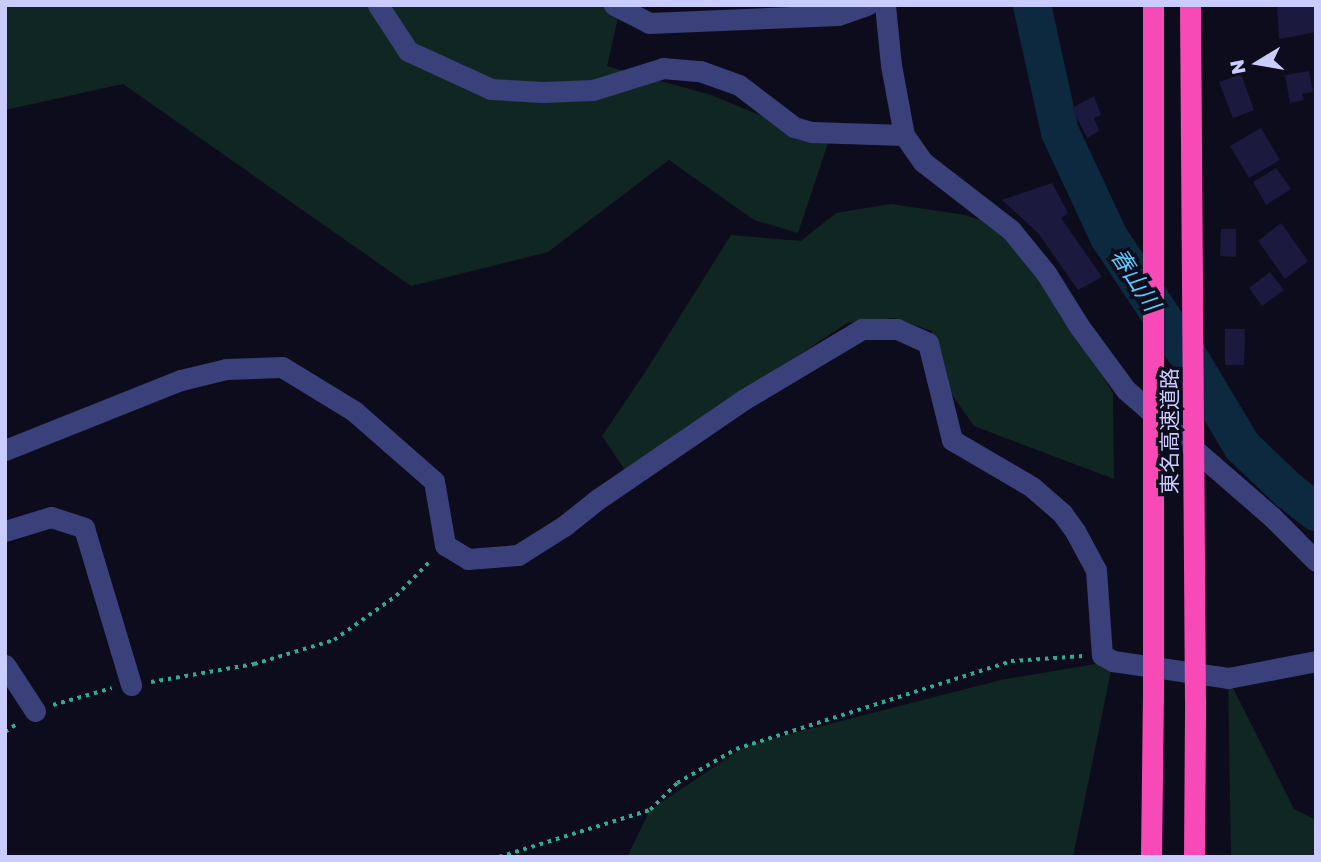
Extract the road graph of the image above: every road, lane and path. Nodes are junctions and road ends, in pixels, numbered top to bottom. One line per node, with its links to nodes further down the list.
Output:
1 (377, 5): 7 (street)
2 (614, 5): 3 (street)
3 (867, 5)
4 (885, 5): 7 (street)
5 (1153, 5): 19 (highway, 東名高速道路, bridge)
6 (1190, 5): 20 (highway, 東名高速道路, bridge)
7 (904, 135): 11 (street)
8 (5, 450): 10 (street)
9 (5, 531): 15 (street)
10 (445, 545): 12 (street); 15 (path)
11 (1316, 561)
12 (1102, 655): 13 (street); 18 (path)
13 (1316, 661)
14 (5, 665): 16 (street)
15 (131, 685): 16 (path)
16 (35, 711): 17 (path)
17 (5, 732)
18 (499, 857)
19 (1151, 857)
20 (1194, 857)

